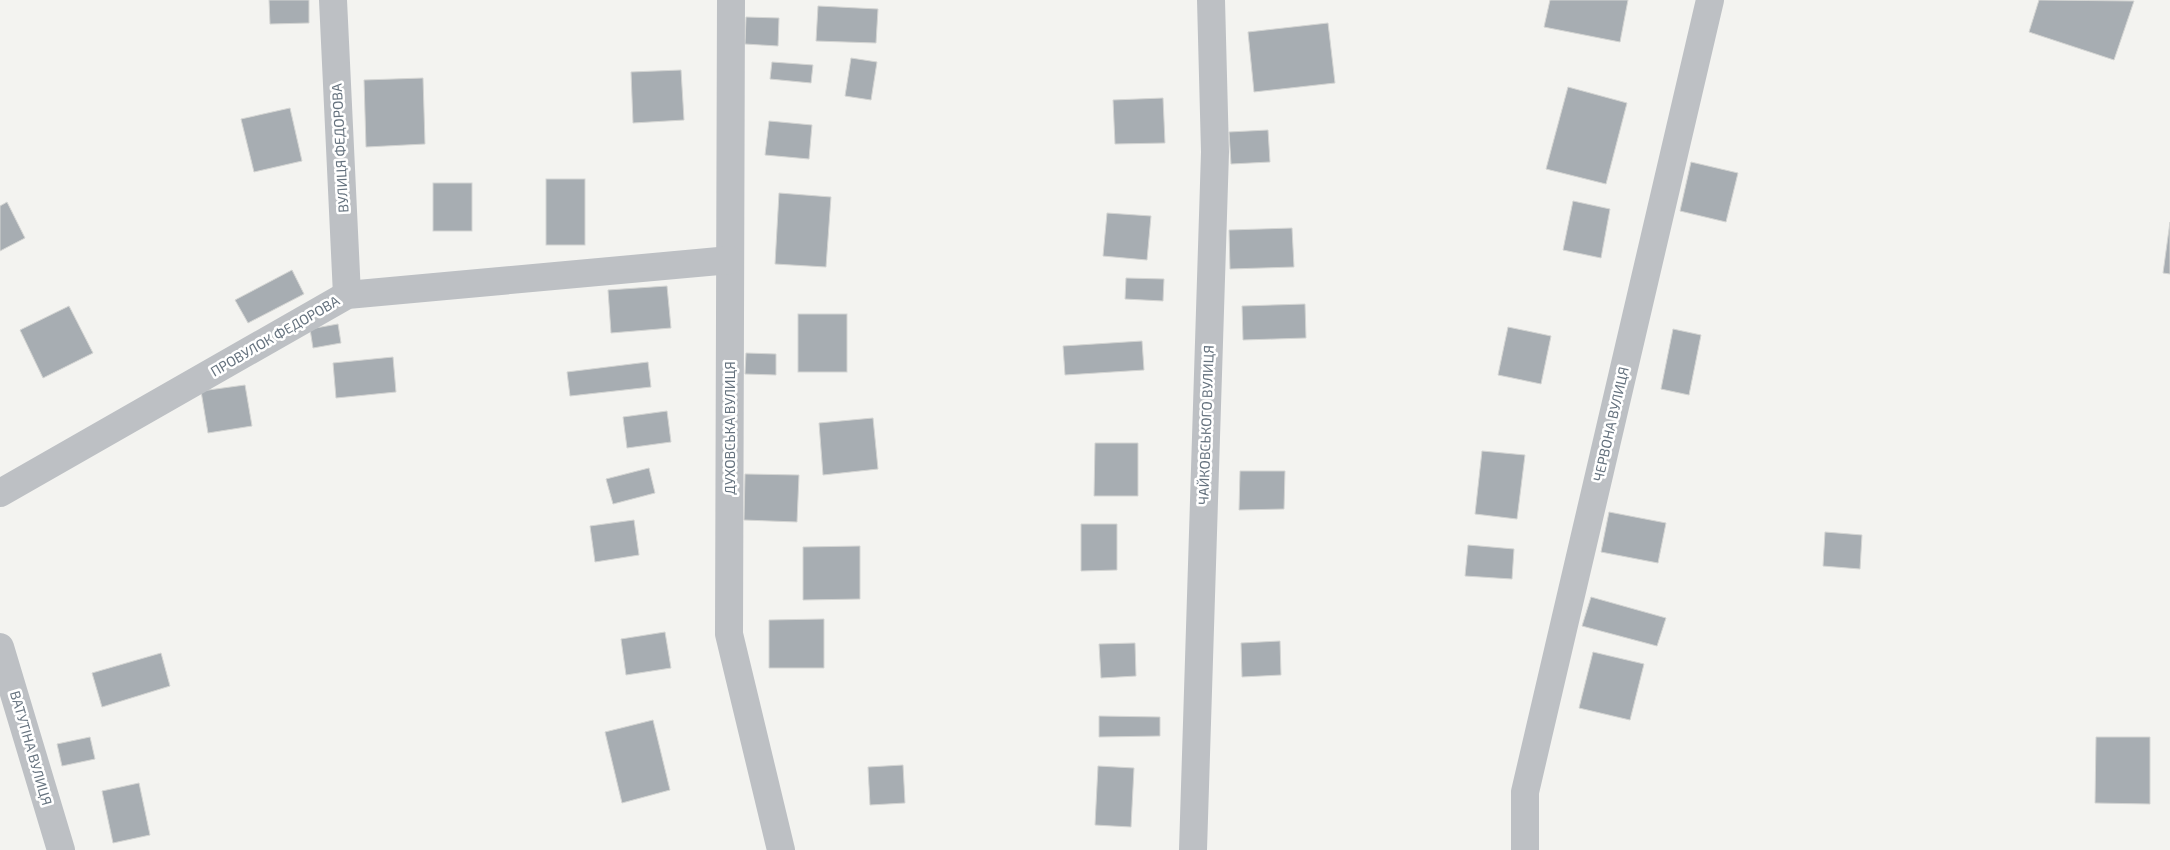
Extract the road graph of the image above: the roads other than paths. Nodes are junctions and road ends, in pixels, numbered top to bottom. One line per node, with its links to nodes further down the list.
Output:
1 (333, 0): 6 (street, ВУЛИЦЯ ФЕДОРОВА)
2 (731, 0): 5 (street, ДУХОВСЬКА ВУЛИЦЯ)
3 (1211, 0): 12 (street, ЧАЙКОВСЬКОГО ВУЛИЦЯ)
4 (1710, 0): 13 (street, ЧЕРВОНА ВУЛИЦЯ)
5 (730, 260): 6 (street, ПРОВУЛОК ФЕДОРОВА); 11 (street, ДУХОВСЬКА ВУЛИЦЯ)
6 (347, 295): 7 (street, ПРОВУЛОК ФЕДОРОВА)
7 (0, 493)
8 (0, 647): 9 (street, ВАТУТІНА ВУЛИЦЯ)
9 (10, 710): 10 (street, ВАТУТІНА ВУЛИЦЯ)
10 (61, 850)
11 (781, 850)
12 (1193, 850)
13 (1525, 850)

